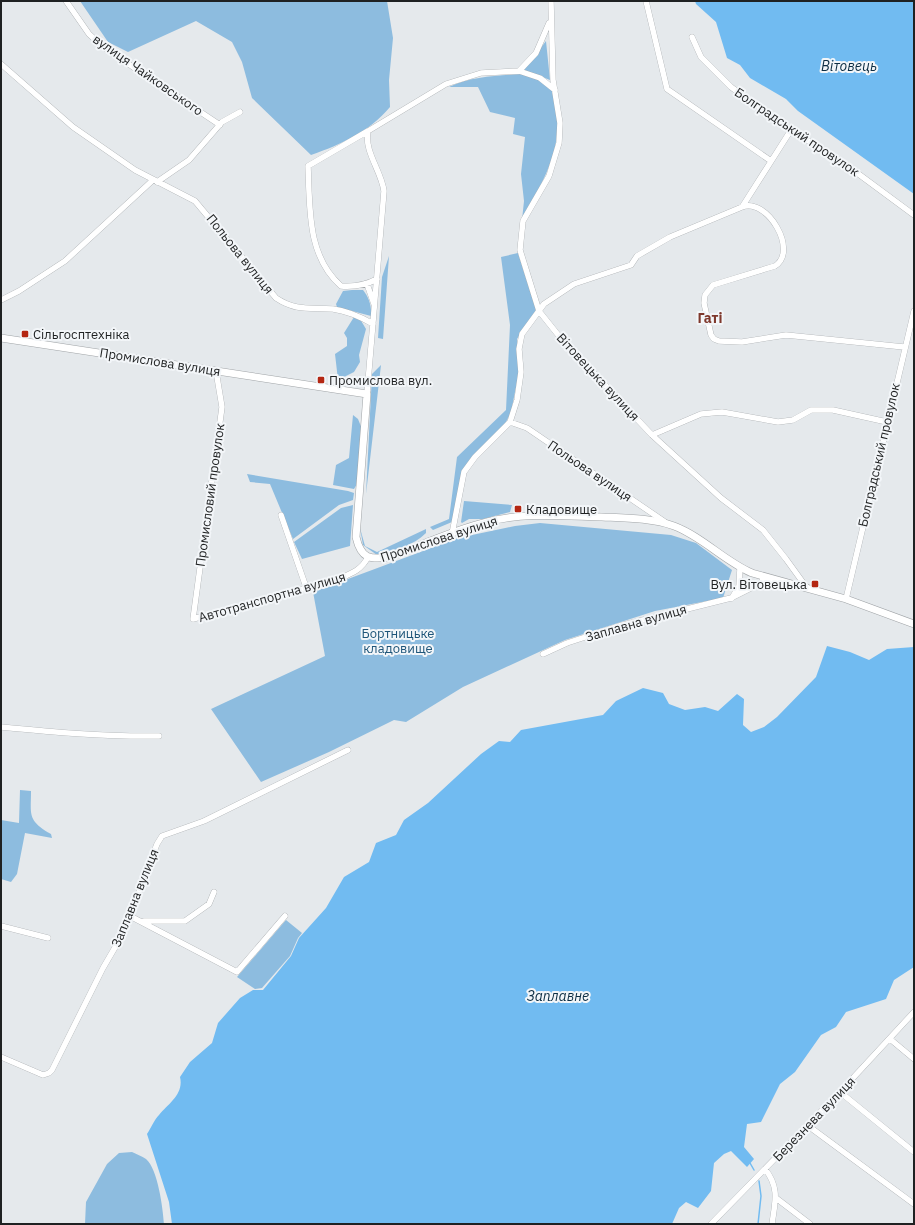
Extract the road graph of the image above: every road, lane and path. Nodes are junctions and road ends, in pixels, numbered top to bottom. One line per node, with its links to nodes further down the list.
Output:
1 (66, 1): 10 (street, вулиця Чайковського)
2 (550, 1): 4 (street, Вітовецька вулиця)
3 (646, 1): 13 (street)
4 (550, 21): 7 (street); 8 (street, Вітовецька вулиця)
5 (692, 37): 11 (street, Болградський провулок)
6 (1, 64): 14 (street, Польова вулиця)
7 (519, 71): 8 (street); 12 (street)
8 (555, 90): 21 (street, Вітовецька вулиця)
9 (240, 112): 10 (street)
10 (220, 124): 14 (street)
11 (792, 130): 13 (street); 16 (street, Болградський провулок)
12 (368, 131): 17 (street, Промислова вулиця); 18 (street)
13 (771, 161): 15 (street)
14 (155, 181): 19 (street); 23 (street, Польова вулиця)
15 (742, 207): 21 (street); 25 (street)
16 (914, 215)
17 (377, 279): 18 (street); 20 (street, Промислова вулиця)
18 (367, 284): 20 (street)
19 (1, 299)
20 (375, 305): 23 (street, Промислова вулиця)
21 (539, 311): 28 (street); 30 (street, Вітовецька вулиця)
22 (914, 311): 25 (street, Болградський провулок)
23 (374, 324): 27 (street, Промислова вулиця)
24 (1, 338): 26 (street, Промислова вулиця)
25 (904, 347): 29 (street, Болградський провулок)
26 (216, 371): 27 (street, Промислова вулиця); 41 (street, Промисловий провулок)
27 (367, 394): 34 (street, Промислова вулиця)
28 (510, 422): 32 (street, Польова вулиця); 33 (street)
29 (887, 422): 30 (street); 40 (street, Болградський провулок)
30 (652, 435): 38 (street, Вітовецька вулиця)
31 (281, 515): 37 (street)
32 (668, 525): 33 (street, Промислова вулиця); 35 (street, Промислова вулиця)
33 (452, 534): 34 (street, Промислова вулиця)
34 (368, 557): 37 (street, Автотранспортна вулиця)
35 (740, 568): 36 (street, Промислова вулиця); 39 (street)
36 (764, 576): 38 (street, Промислова вулиця); 39 (street, Заплавна вулиця)
37 (306, 587): 41 (street, Автотранспортна вулиця)
38 (807, 588): 40 (street)
39 (731, 598): 43 (street, Заплавна вулиця)
40 (846, 599): 42 (street)
41 (192, 619)
42 (914, 624)
43 (543, 654)
44 (1, 727): 45 (street)
45 (159, 736)
46 (348, 750): 48 (street, Заплавна вулиця)
47 (214, 892): 50 (street)
48 (130, 916): 50 (street); 55 (street, Заплавна вулиця)
49 (286, 916): 50 (street)
50 (141, 921)
51 (1, 926): 52 (street)
52 (48, 938)
53 (914, 1012): 54 (street, Березнева вулиця)
54 (890, 1040): 56 (street); 57 (street, Березнева вулиця)
55 (1, 1057)
56 (914, 1059)
57 (840, 1092): 58 (street, Березнева вулиця); 59 (street)
58 (807, 1125): 60 (street, Березнева вулиця); 62 (street)
59 (914, 1152)
60 (765, 1169): 61 (street); 63 (street, Березнева вулиця)
61 (776, 1198): 64 (street); 65 (street)
62 (914, 1204)
63 (711, 1224)
64 (772, 1224)
65 (810, 1224)

